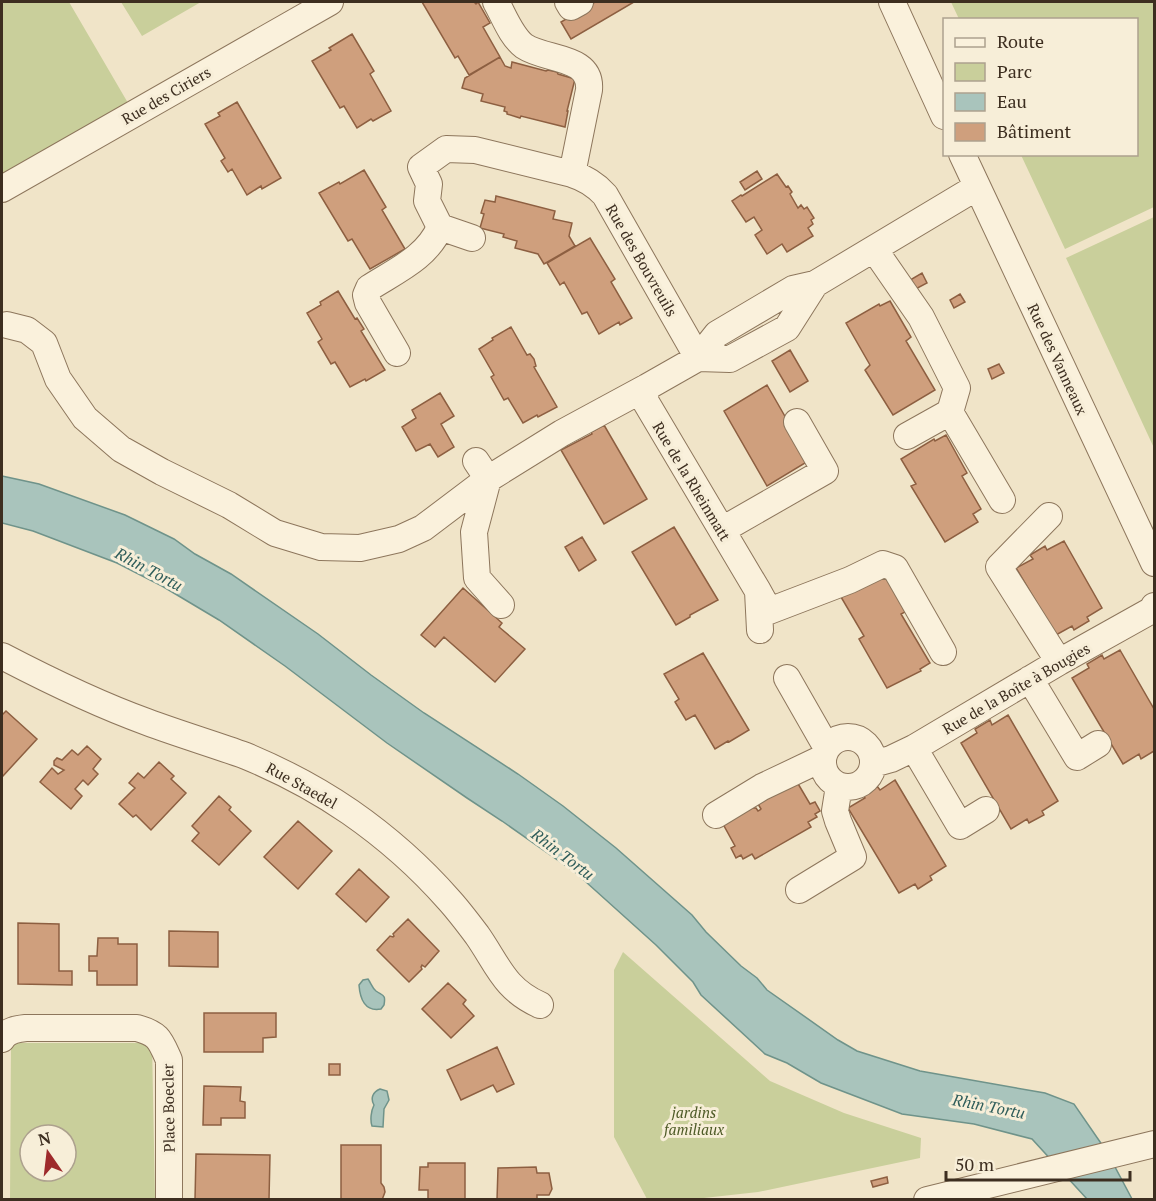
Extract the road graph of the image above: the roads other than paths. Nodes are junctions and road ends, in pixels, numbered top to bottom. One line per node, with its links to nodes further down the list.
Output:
1 (330, 2): 10 (street, Rue des Ciriers)
2 (496, 2): 8 (street)
3 (568, 2): 4 (street)
4 (580, 2)
5 (892, 2): 6 (street)
6 (943, 112)
7 (963, 156): 9 (street, Rue des Vanneaux)
8 (572, 174): 11 (street, Rue des Bouvreuils); 16 (street, Rue des Bouvreuils)
9 (977, 187): 13 (street); 25 (street, Rue des Vanneaux)
10 (2, 189)
11 (440, 227): 12 (street); 15 (street)
12 (472, 238)
13 (873, 249): 16 (street); 18 (street)
14 (7, 325): 21 (street)
15 (397, 353)
16 (698, 358): 17 (street)
17 (647, 387): 21 (street); 24 (street, Rue de la Rheinmatt)
18 (950, 412): 20 (street); 22 (street)
19 (796, 422): 24 (street)
20 (907, 436)
21 (482, 470): 27 (street)
22 (1002, 500)
23 (1049, 516): 32 (street)
24 (722, 530): 26 (street, Rue de la Rheinmatt)
25 (1155, 563)
26 (758, 591): 29 (street, Rue de la Rheinmatt); 30 (street)
27 (501, 605)
28 (1155, 606): 32 (street, Rue de la Boîte à Bougies)
29 (760, 630)
30 (944, 652)
31 (2, 656): 43 (street, Rue Staedel)
32 (1059, 662): 34 (street, Rue de la Boîte à Bougies)
33 (787, 678): 37 (street)
34 (1030, 679): 35 (street); 36 (street, Rue de la Boîte à Bougies)
35 (1098, 744)
36 (914, 748): 38 (street, Rue de la Boîte à Bougies); 40 (street)
37 (825, 753): 38 (street); 39 (street); 41 (street)
38 (873, 764): 39 (street, Rue de la Boîte à Bougies)
39 (839, 786): 42 (street)
40 (987, 810)
41 (716, 815)
42 (800, 890)
43 (540, 1005)
44 (2, 1039): 46 (street, Place Boecler)
45 (1155, 1144): 47 (street)
46 (169, 1200)
47 (927, 1200)

